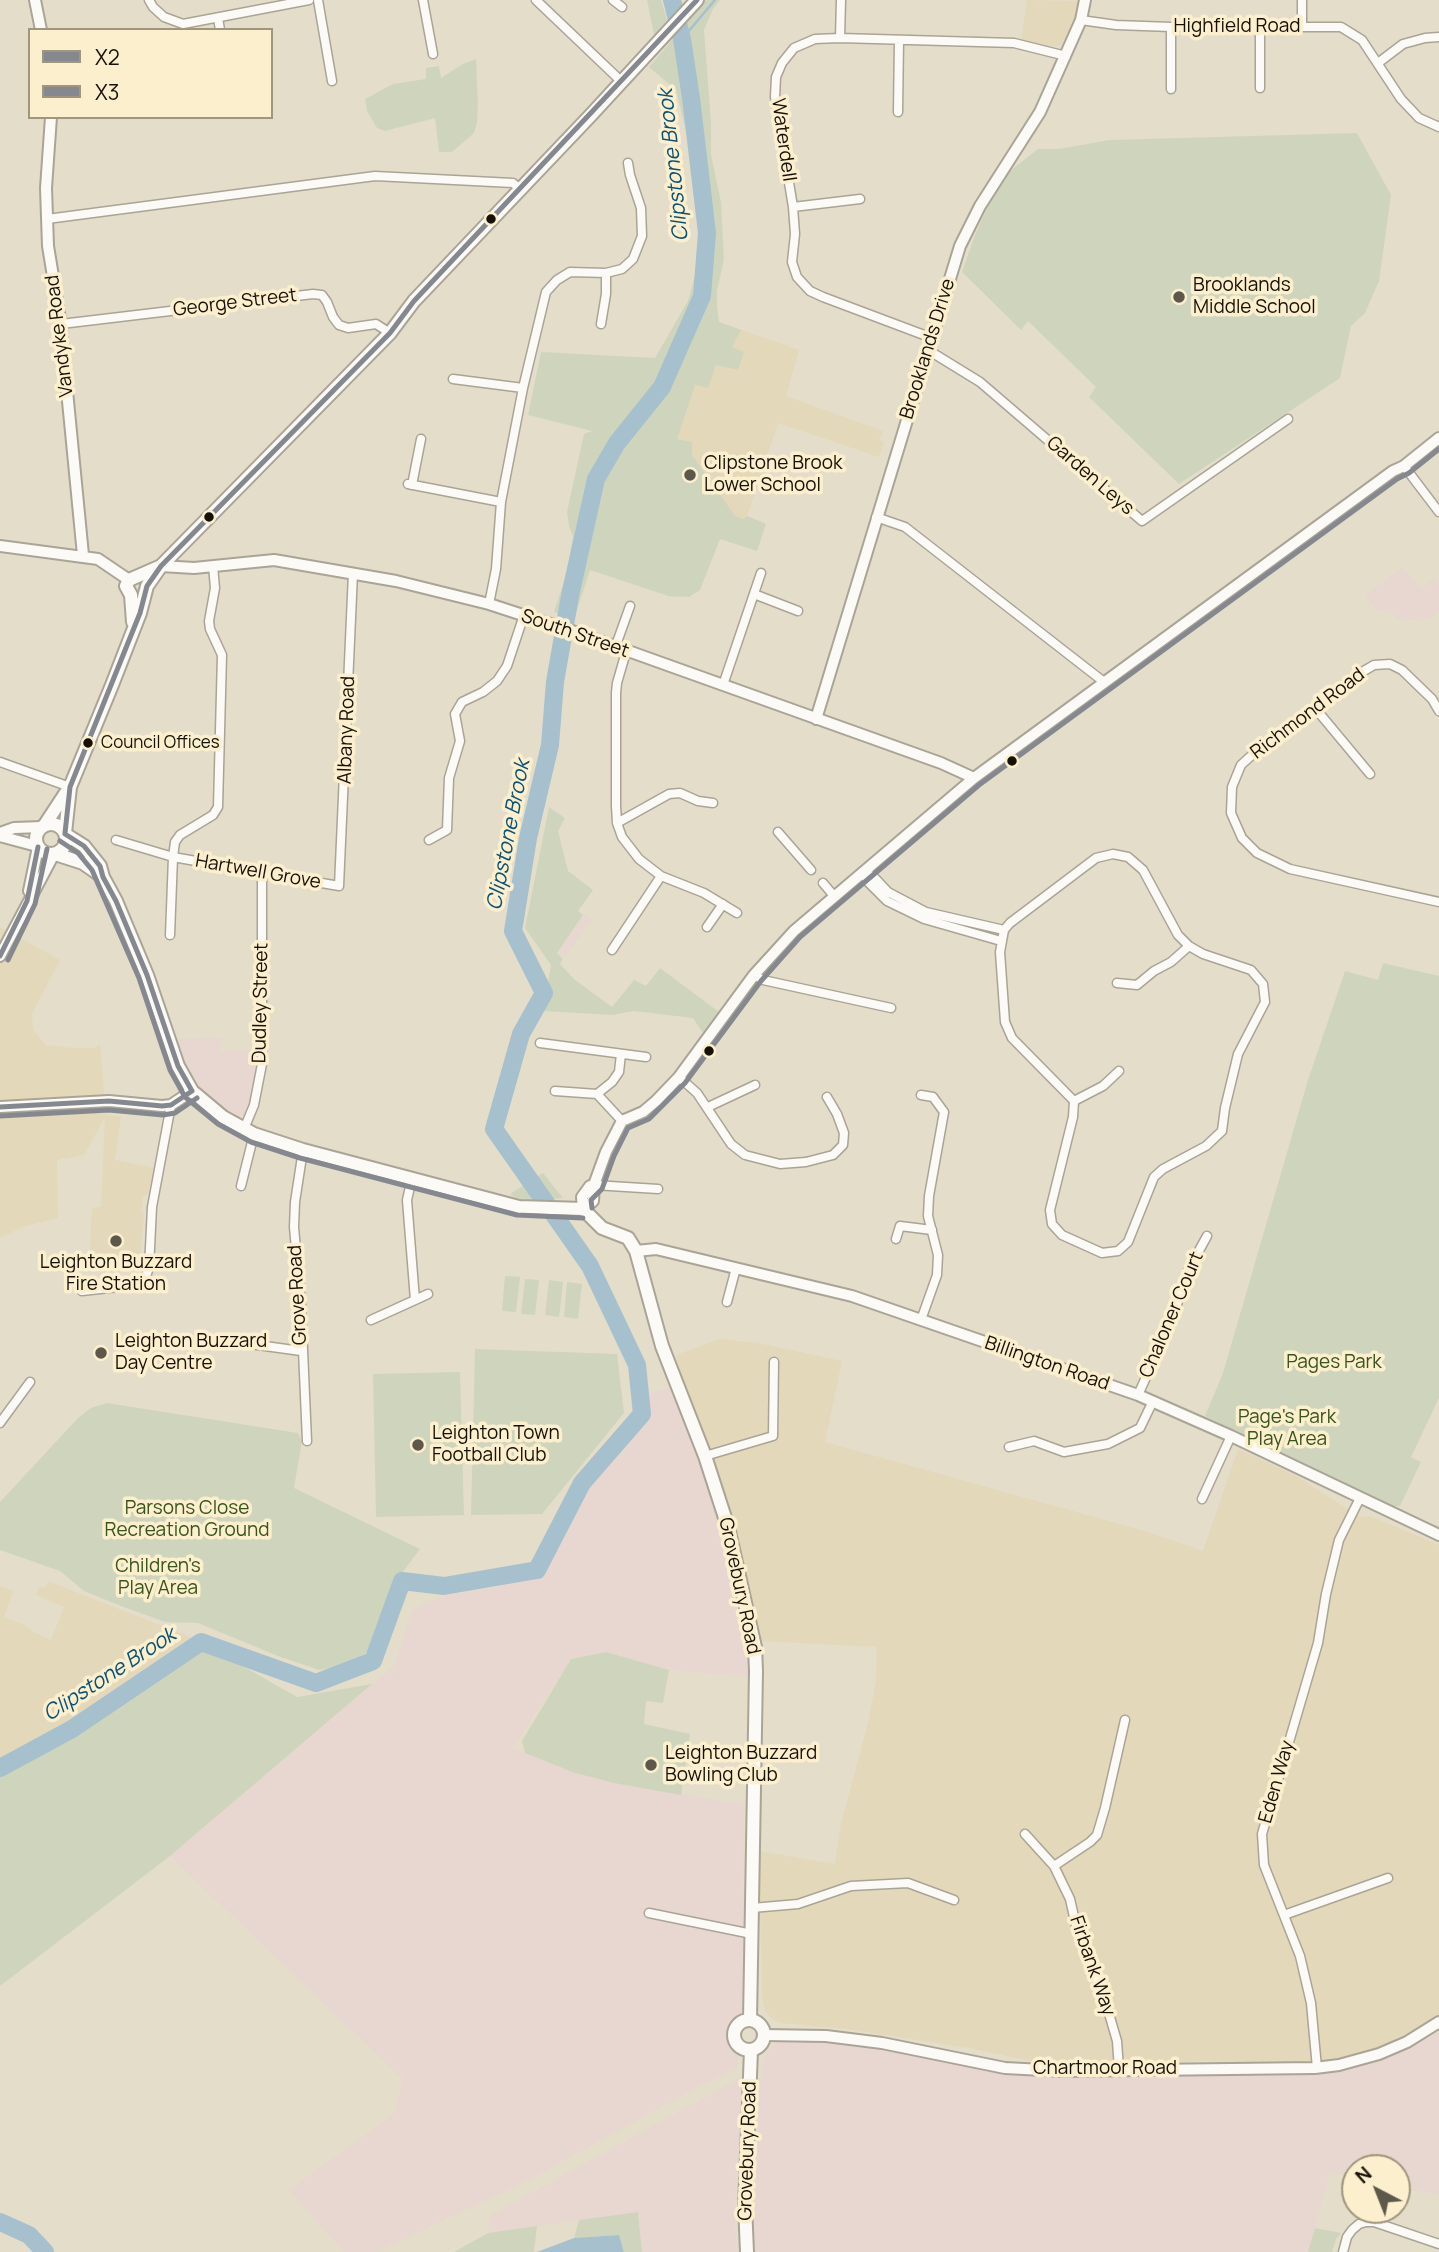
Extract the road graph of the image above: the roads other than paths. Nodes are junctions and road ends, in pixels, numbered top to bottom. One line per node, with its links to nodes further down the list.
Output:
1 (35, 0): 17 (street)
2 (149, 0): 13 (street)
3 (309, 0): 13 (street)
4 (318, 0): 26 (street)
5 (423, 0): 23 (street)
6 (536, 0): 27 (street)
7 (613, 0): 12 (street)
8 (697, 0): 27 (main road)
9 (841, 0): 21 (street)
10 (1085, 0): 14 (street, Brooklands Drive)
11 (1302, 0): 15 (street)
12 (622, 6)
13 (218, 19): 18 (street)
14 (1081, 20): 16 (street, Highfield Road); 24 (street, Brooklands Drive)
15 (1302, 26): 19 (street, Highfield Road); 25 (street, Highfield Road)
16 (1171, 27): 19 (street, Highfield Road); 29 (street)
17 (41, 28)
18 (220, 28)
19 (1260, 28): 28 (street)
20 (1439, 37): 25 (street)
21 (840, 38): 22 (street, Waterdell); 36 (street, Waterdell)
22 (899, 40): 24 (street, Waterdell); 30 (street)
23 (433, 54)
24 (1066, 56): 42 (street, Brooklands Drive)
25 (1378, 63): 32 (street, Highfield Road)
26 (332, 81)
27 (622, 82): 34 (main road)
28 (1260, 88)
29 (1171, 89)
30 (898, 112)
31 (51, 119): 37 (street, Vandyke Road)
32 (1439, 127)
33 (628, 163): 38 (street)
34 (521, 190): 37 (street); 41 (main road)
35 (860, 199): 36 (street)
36 (793, 207): 42 (street, Waterdell)
37 (47, 219): 39 (street, Vandyke Road)
38 (606, 274): 40 (street); 45 (street)
39 (61, 324): 41 (street, George Street); 54 (street, Vandyke Road)
40 (601, 324)
41 (390, 333): 55 (main road)
42 (932, 338): 43 (street, Brooklands Drive)
43 (928, 350): 46 (street, Garden Leys); 52 (street, Brooklands Drive)
44 (453, 379): 45 (street)
45 (523, 388): 50 (street)
46 (1288, 419)
47 (1439, 438): 49 (street)
48 (421, 439): 50 (street)
49 (1404, 466): 51 (street); 69 (street)
50 (501, 502): 63 (street)
51 (1439, 512)
52 (876, 517): 69 (street); 73 (street, Brooklands Drive)
53 (0, 547): 54 (street)
54 (83, 555): 59 (street)
55 (162, 566): 56 (street, South Street); 59 (main road); 60 (main road)
56 (213, 566): 57 (street, South Street); 88 (street)
57 (353, 573): 63 (street, South Street); 95 (street, Albany Road)
58 (761, 573): 61 (street)
59 (133, 578): 60 (main road); 62 (main road)
60 (146, 589): 62 (main road); 67 (main road)
61 (754, 594): 65 (street); 70 (street)
62 (131, 595): 67 (main road)
63 (489, 604): 66 (street, South Street)
64 (630, 606): 68 (street)
65 (798, 611)
66 (524, 615): 68 (street, South Street); 85 (street)
67 (133, 626): 77 (main road)
68 (621, 650): 70 (street, South Street); 79 (street)
69 (1104, 682): 76 (street)
70 (723, 685): 73 (street, South Street)
71 (1315, 708): 72 (street, Richmond Road); 75 (street); 98 (street, Richmond Road)
72 (1438, 708)
73 (816, 719): 76 (street, South Street)
74 (0, 762): 77 (street)
75 (1370, 774)
76 (974, 778): 90 (street)
77 (70, 787): 80 (main road); 82 (main road)
78 (713, 803): 79 (street)
79 (617, 823): 92 (street)
80 (43, 826): 82 (main road); 83 (street); 86 (main road)
81 (778, 832): 89 (street)
82 (65, 833): 87 (main road); 93 (main road)
83 (0, 835): 86 (street)
84 (116, 840): 88 (street)
85 (429, 840)
86 (38, 847): 87 (main road); 97 (street)
87 (54, 854): 93 (main road); 97 (street)
88 (173, 857): 91 (street, Hartwell Grove); 103 (street, Hartwell Grove)
89 (811, 870)
90 (864, 873): 96 (street); 102 (street); 104 (street)
91 (262, 874): 95 (street, Hartwell Grove); 127 (street, Dudley Street)
92 (661, 876): 99 (street); 106 (street)
93 (103, 877): 117 (main road)
94 (823, 883): 96 (street)
95 (339, 886)
96 (834, 896): 108 (street)
97 (27, 901): 107 (street)
98 (1439, 902)
99 (723, 904): 100 (street); 101 (street)
100 (737, 913)
101 (707, 928)
102 (1004, 930): 104 (street); 105 (street)
103 (170, 935)
104 (1001, 941): 122 (street)
105 (1189, 946): 109 (street); 122 (street)
106 (612, 950)
107 (0, 956)
108 (754, 975): 110 (street); 115 (street)
109 (1117, 983)
110 (891, 1008)
111 (540, 1043): 112 (street)
112 (621, 1054): 113 (street); 119 (street)
113 (646, 1057)
114 (1119, 1071): 122 (street)
115 (679, 1077): 124 (street); 126 (street)
116 (755, 1085): 124 (street)
117 (192, 1091): 123 (street); 127 (main road)
118 (555, 1091): 119 (street)
119 (597, 1094): 126 (street)
120 (921, 1095): 134 (street)
121 (827, 1097): 124 (street)
122 (1074, 1101)
123 (171, 1105): 125 (street); 139 (street)
124 (708, 1107)
125 (0, 1108)
126 (622, 1121): 130 (street)
127 (249, 1132): 128 (main road); 131 (street, Dudley Street)
128 (303, 1150): 129 (main road); 146 (street, Grove Road)
129 (412, 1178): 133 (main road); 141 (street)
130 (594, 1185): 132 (street); 133 (street)
131 (241, 1186)
132 (658, 1189)
133 (576, 1209): 137 (main road)
134 (932, 1230): 136 (street); 144 (street)
135 (1207, 1236): 149 (street, Chaloner Court)
136 (896, 1239)
137 (636, 1251): 138 (street, Billington Road); 155 (main road, Grovebury Road)
138 (736, 1268): 142 (street); 144 (street, Billington Road)
139 (82, 1291)
140 (428, 1294): 141 (street)
141 (415, 1300): 143 (street)
142 (727, 1302)
143 (371, 1320)
144 (921, 1320): 149 (street, Billington Road)
145 (214, 1339): 146 (street)
146 (301, 1351): 153 (street, Grove Road)
147 (774, 1362): 155 (street)
148 (30, 1382): 151 (street)
149 (1138, 1395): 150 (street, Billington Road)
150 (1153, 1401): 152 (street, Billington Road); 154 (street)
151 (0, 1423)
152 (1231, 1436): 156 (street, Billington Road); 157 (street)
153 (307, 1441)
154 (1009, 1447)
155 (705, 1456): 164 (main road, Grovebury Road)
156 (1360, 1498): 158 (street, Billington Road); 166 (street, Eden Way)
157 (1202, 1499)
158 (1439, 1535)
159 (1125, 1720): 161 (street)
160 (1025, 1834): 161 (street, Firbank Way)
161 (1054, 1866): 173 (street, Firbank Way)
162 (1388, 1878): 166 (street)
163 (954, 1900): 164 (street)
164 (752, 1908): 167 (main road, Grovebury Road)
165 (649, 1913): 167 (street)
166 (1284, 1915): 172 (street, Eden Way)
167 (752, 1934): 168 (main road, Grovebury Road)
168 (750, 2020): 170 (main road); 171 (main road, Grovebury Road)
169 (1439, 2022): 172 (street, Chartmoor Road)
170 (764, 2035): 171 (main road); 173 (street, Chartmoor Road)
171 (751, 2050): 175 (main road, Grovebury Road)
172 (1317, 2068): 173 (street, Chartmoor Road)
173 (1119, 2069)
174 (1439, 2244): 176 (street)
175 (747, 2252)
176 (1343, 2252)

